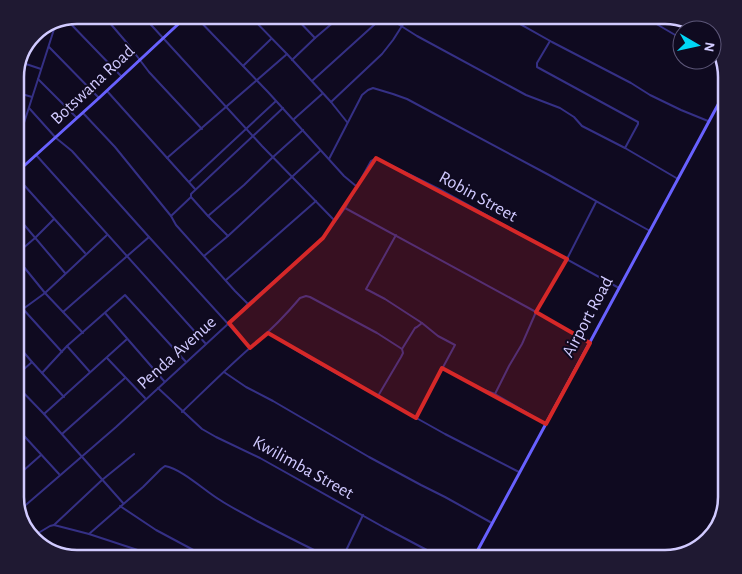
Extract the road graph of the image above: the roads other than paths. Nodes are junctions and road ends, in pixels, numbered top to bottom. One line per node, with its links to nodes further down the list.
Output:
1 (71, 24): 27 (street)
2 (111, 24): 23 (street)
3 (151, 24): 16 (street)
4 (177, 24): 16 (street, Botswana Road)
5 (203, 24): 25 (street)
6 (257, 24): 18 (street)
7 (302, 24): 17 (street)
8 (332, 24): 17 (street)
9 (375, 24): 30 (street)
10 (399, 24): 13 (street)
11 (520, 24): 19 (street)
12 (656, 24): 15 (street)
13 (402, 26): 37 (street); 53 (street)
14 (54, 29): 20 (street)
15 (672, 33)
16 (164, 38): 23 (street, Botswana Road); 39 (street)
17 (315, 38): 22 (street)
18 (271, 39): 21 (street); 25 (street)
19 (550, 41): 46 (street); 53 (street)
20 (49, 47): 26 (street); 35 (street)
21 (287, 54): 22 (street); 29 (street)
22 (292, 60): 30 (street)
23 (140, 61): 27 (street, Botswana Road); 48 (street)
24 (26, 64): 26 (street)
25 (243, 66): 29 (street)
26 (41, 69): 28 (street)
27 (122, 77): 31 (street, Botswana Road)
28 (38, 79): 34 (street); 43 (street)
29 (256, 80): 36 (street); 39 (street)
30 (312, 81): 32 (street)
31 (107, 91): 35 (street, Botswana Road); 57 (street)
32 (322, 94): 37 (street); 44 (street)
33 (24, 95): 34 (street)
34 (32, 97): 40 (street)
35 (99, 98): 42 (street, Botswana Road)
36 (276, 101): 41 (street); 49 (street)
37 (331, 102): 45 (street)
38 (718, 105): 46 (street, Airport Road)
39 (226, 106): 48 (street); 49 (street)
40 (29, 108): 47 (street); 52 (street)
41 (283, 108): 44 (street); 51 (street)
42 (83, 113): 43 (street, Botswana Road); 70 (street)
43 (77, 118): 52 (street, Botswana Road)
44 (293, 120): 50 (street)
45 (348, 122): 58 (street); 68 (street)
46 (709, 122): 61 (street, Airport Road)
47 (24, 124)
48 (202, 128): 57 (street)
49 (247, 129): 51 (street); 62 (street)
50 (303, 130): 54 (street); 56 (street)
51 (253, 135): 56 (street); 65 (street)
52 (56, 138): 55 (street, Botswana Road); 80 (street)
53 (625, 148): 61 (street)
54 (320, 151): 58 (street); 60 (street)
55 (36, 155): 59 (street, Botswana Road); 76 (street)
56 (273, 157): 60 (street); 71 (street)
57 (167, 158): 62 (street)
58 (329, 158): 64 (street)
59 (24, 166)
60 (292, 177): 67 (street); 77 (street)
61 (678, 179): 75 (street, Airport Road)
62 (189, 182): 65 (street)
63 (24, 185): 72 (street)
64 (356, 186): 69 (street, Robin Street); 85 (street, Robin Street)
65 (195, 189): 66 (street)
66 (191, 196): 70 (street); 71 (street)
67 (316, 201): 73 (street); 88 (street)
68 (596, 202): 75 (street); 85 (street)
69 (345, 208): 73 (street, Penda Avenue); 78 (street)
70 (171, 216): 83 (street)
71 (208, 216): 77 (street)
72 (55, 218): 79 (street); 82 (street)
73 (336, 222): 91 (street, Penda Avenue)
74 (24, 225): 79 (street)
75 (650, 231): 89 (street, Airport Road)
76 (107, 235): 82 (street); 84 (street)
77 (228, 236): 83 (street)
78 (396, 236): 95 (street); 98 (street)
79 (35, 238): 81 (street); 87 (street)
80 (149, 238): 84 (street); 97 (street)
81 (24, 247)
82 (86, 254): 87 (street)
83 (204, 256): 88 (street)
84 (128, 257): 94 (street); 103 (street)
85 (568, 259): 89 (street, Robin Street); 95 (street)
86 (24, 266): 90 (street)
87 (65, 274): 90 (street)
88 (226, 280): 91 (street)
89 (620, 288): 102 (street, Airport Road)
90 (45, 293): 92 (street); 94 (street)
91 (248, 304): 97 (street, Penda Avenue)
92 (24, 308)
93 (24, 310): 107 (street)
94 (63, 312): 99 (street)
95 (536, 312): 102 (street); 121 (street)
96 (105, 313): 99 (street); 101 (street); 111 (street)
97 (229, 323): 103 (street, Penda Avenue); 105 (street)
98 (422, 323): 106 (street); 112 (street)
99 (83, 333): 104 (street)
100 (268, 333): 105 (street); 106 (street); 122 (street)
101 (127, 339): 109 (street); 118 (street)
102 (590, 343): 128 (street, Airport Road)
103 (206, 344): 111 (street, Penda Avenue)
104 (67, 346): 107 (street); 114 (street)
105 (250, 348): 115 (street)
106 (402, 349): 122 (street)
107 (62, 352): 116 (street)
108 (24, 353): 110 (street)
109 (107, 358): 114 (street); 117 (street)
110 (32, 362): 113 (street); 116 (street)
111 (186, 362): 118 (street, Penda Avenue)
112 (442, 368): 121 (street); 127 (street)
113 (24, 369)
114 (90, 372): 123 (street)
115 (224, 372): 125 (street); 142 (street)
116 (42, 373): 123 (street)
117 (125, 378): 124 (street); 129 (street)
118 (165, 382): 119 (street, Penda Avenue)
119 (158, 388): 124 (street, Penda Avenue); 125 (street, Kwilimba Street)
120 (24, 393): 126 (street)
121 (495, 394): 128 (street)
122 (378, 396): 127 (street)
123 (64, 397): 126 (street)
124 (146, 398): 133 (street, Penda Avenue)
125 (182, 412): 141 (street, Kwilimba Street)
126 (44, 414): 129 (street)
127 (416, 418): 135 (street)
128 (546, 424): 135 (street, Airport Road)
129 (62, 434): 133 (street)
130 (24, 436): 132 (street)
131 (134, 454): 137 (street)
132 (41, 455): 134 (street); 136 (street)
133 (81, 457): 136 (street, Penda Avenue); 137 (street)
134 (24, 470)
135 (520, 473): 142 (street, Airport Road)
136 (59, 474): 139 (street, Penda Avenue)
137 (102, 480): 138 (street); 143 (street)
138 (123, 504): 140 (street); 148 (street)
139 (25, 505)
140 (120, 506): 145 (street); 147 (street)
141 (364, 516): 149 (street); 150 (street, Kwilimba Street)
142 (492, 524): 151 (street, Airport Road)
143 (54, 525): 144 (street); 145 (street)
144 (38, 533)
145 (89, 534): 146 (street)
146 (138, 550)
147 (193, 550)
148 (313, 550)
149 (347, 550)
150 (427, 550)
151 (478, 550)

